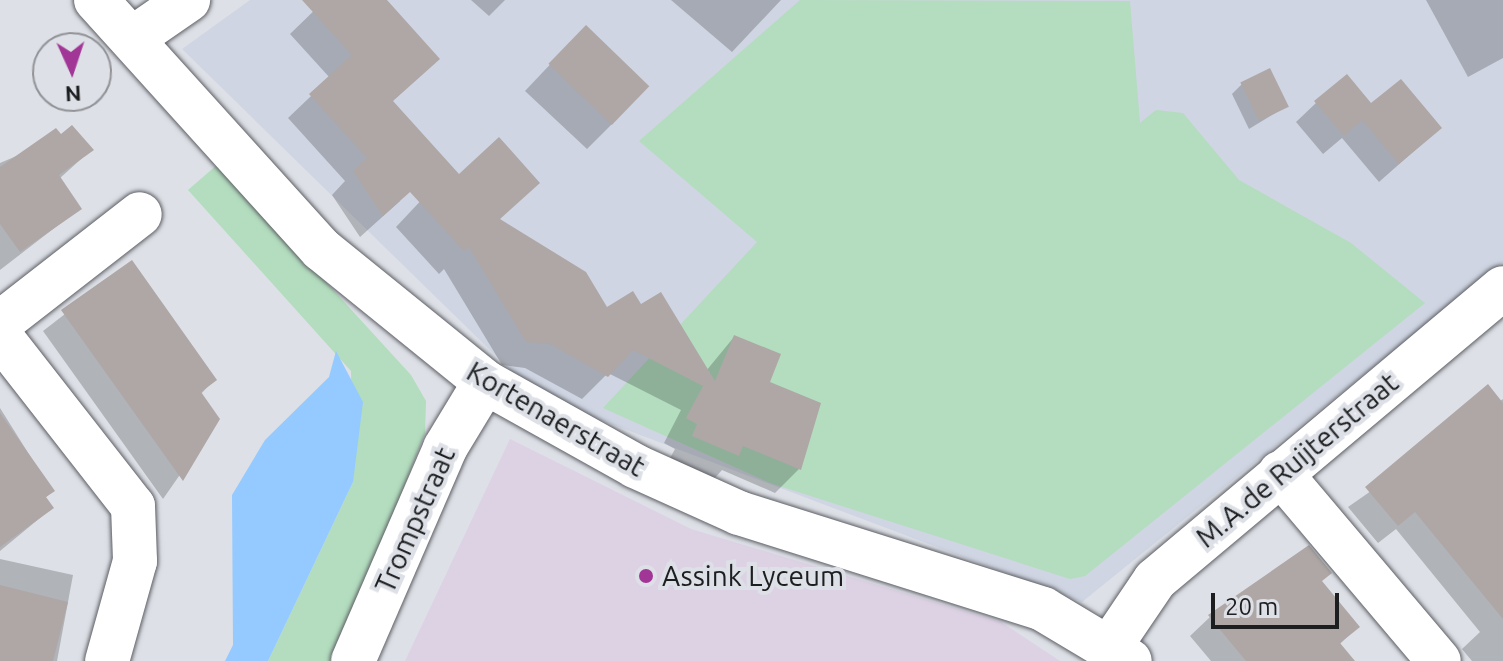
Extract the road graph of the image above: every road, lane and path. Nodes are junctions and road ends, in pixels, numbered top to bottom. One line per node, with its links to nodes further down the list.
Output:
1 (96, 0): 3 (street, Kortenaerstraat)
2 (188, 0): 3 (street)
3 (133, 38): 8 (street, Kortenaerstraat)
4 (140, 214): 6 (street)
5 (1503, 288): 9 (street, M.A.de Ruijterstraat)
6 (0, 323)
7 (0, 336): 11 (street)
8 (485, 382): 10 (street, Kortenaerstraat); 12 (street, Trompstraat)
9 (1280, 473): 10 (street, M.A.de Ruijterstraat); 13 (street)
10 (1120, 655)
11 (107, 661)
12 (353, 661)
13 (1439, 661)

